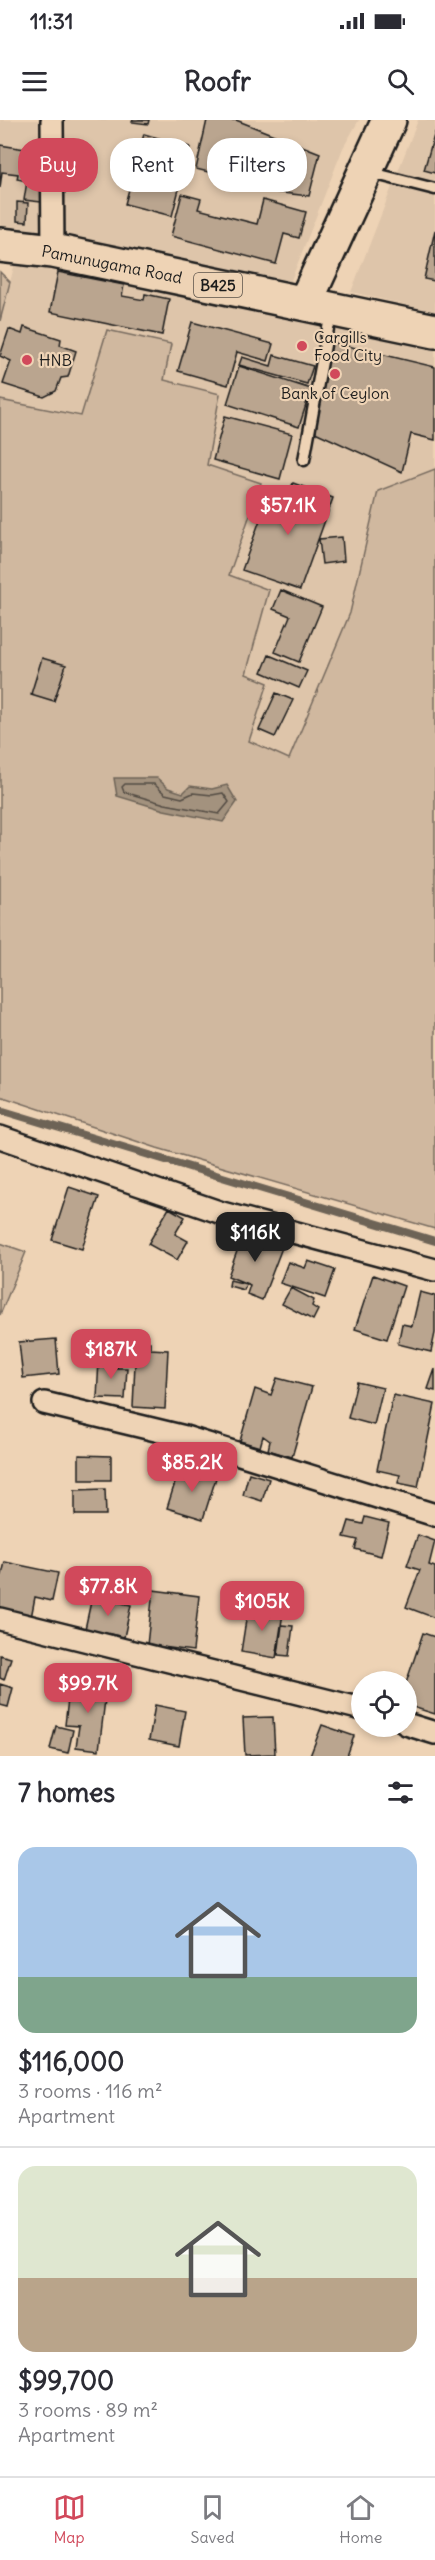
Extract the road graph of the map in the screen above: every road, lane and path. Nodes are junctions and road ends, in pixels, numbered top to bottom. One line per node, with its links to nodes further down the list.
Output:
1 (52, 120): 6 (street)
2 (389, 120): 3 (main road)
3 (366, 171): 4 (lane); 7 (main road)
4 (435, 189)
5 (0, 245): 6 (main road, Pamunugama Road / B425)
6 (53, 251): 7 (main road, Pamunugama Road / B425)
7 (318, 306): 8 (main road, Pamunugama Road / B425); 9 (lane)
8 (435, 331)
9 (304, 460)
10 (0, 1137): 11 (street)
11 (435, 1270)
12 (44, 1403): 13 (street)
13 (435, 1515)
14 (0, 1618): 15 (street)
15 (351, 1706)
16 (417, 1727): 17 (street)
17 (435, 1733)

